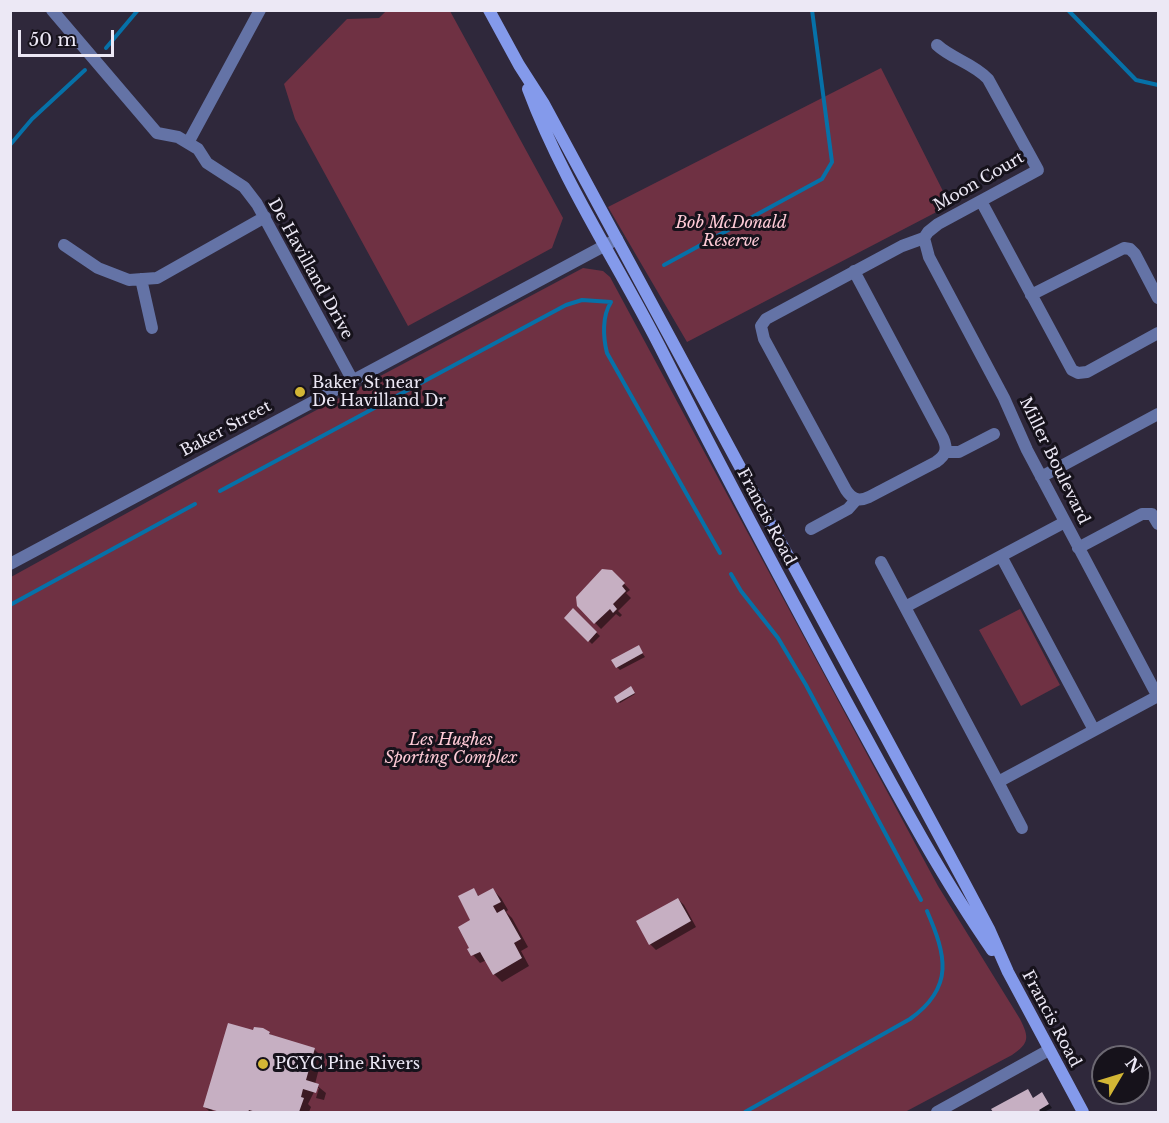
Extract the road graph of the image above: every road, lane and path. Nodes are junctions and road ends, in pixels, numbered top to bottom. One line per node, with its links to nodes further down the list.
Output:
1 (52, 10): 6 (street, De Havilland Drive)
2 (260, 10): 6 (street)
3 (489, 10): 5 (main road, Francis Road)
4 (937, 45): 7 (street, Moon Court)
5 (519, 65): 10 (main road, Francis Road); 12 (main road, Francis Road)
6 (188, 143): 8 (street, De Havilland Drive)
7 (981, 201): 9 (street, Moon Court); 15 (street)
8 (265, 217): 14 (street); 19 (street, De Havilland Drive)
9 (924, 238): 13 (street, Moon Court); 23 (street, Miller Boulevard)
10 (616, 239): 12 (street, Baker Street); 37 (main road, Francis Road)
11 (63, 245): 14 (street)
12 (605, 246): 19 (street, Baker Street); 37 (main road, Francis Road)
13 (854, 271): 22 (street); 24 (street, Moon Court)
14 (141, 279): 17 (street)
15 (1031, 295): 16 (street); 18 (street)
16 (1158, 298)
17 (152, 328)
18 (1158, 333)
19 (353, 381): 31 (street, Baker Street)
20 (1158, 414): 23 (street)
21 (994, 434): 22 (street)
22 (946, 452): 24 (street)
23 (1041, 477): 25 (street, Miller Boulevard)
24 (856, 500): 27 (street)
25 (1065, 522): 28 (street, Miller Boulevard); 29 (street)
26 (1158, 524): 28 (street)
27 (811, 529)
28 (1078, 548): 33 (street, Miller Boulevard)
29 (1001, 556): 32 (street); 34 (street)
30 (881, 562): 32 (street)
31 (10, 564)
32 (905, 607): 35 (street)
33 (1157, 691): 34 (street)
34 (1094, 730): 35 (street)
35 (998, 782): 36 (street)
36 (1022, 828)
37 (1008, 972): 38 (main road, Francis Road)
38 (1049, 1050): 39 (street); 40 (main road, Francis Road)
39 (937, 1113)
40 (1083, 1113)

